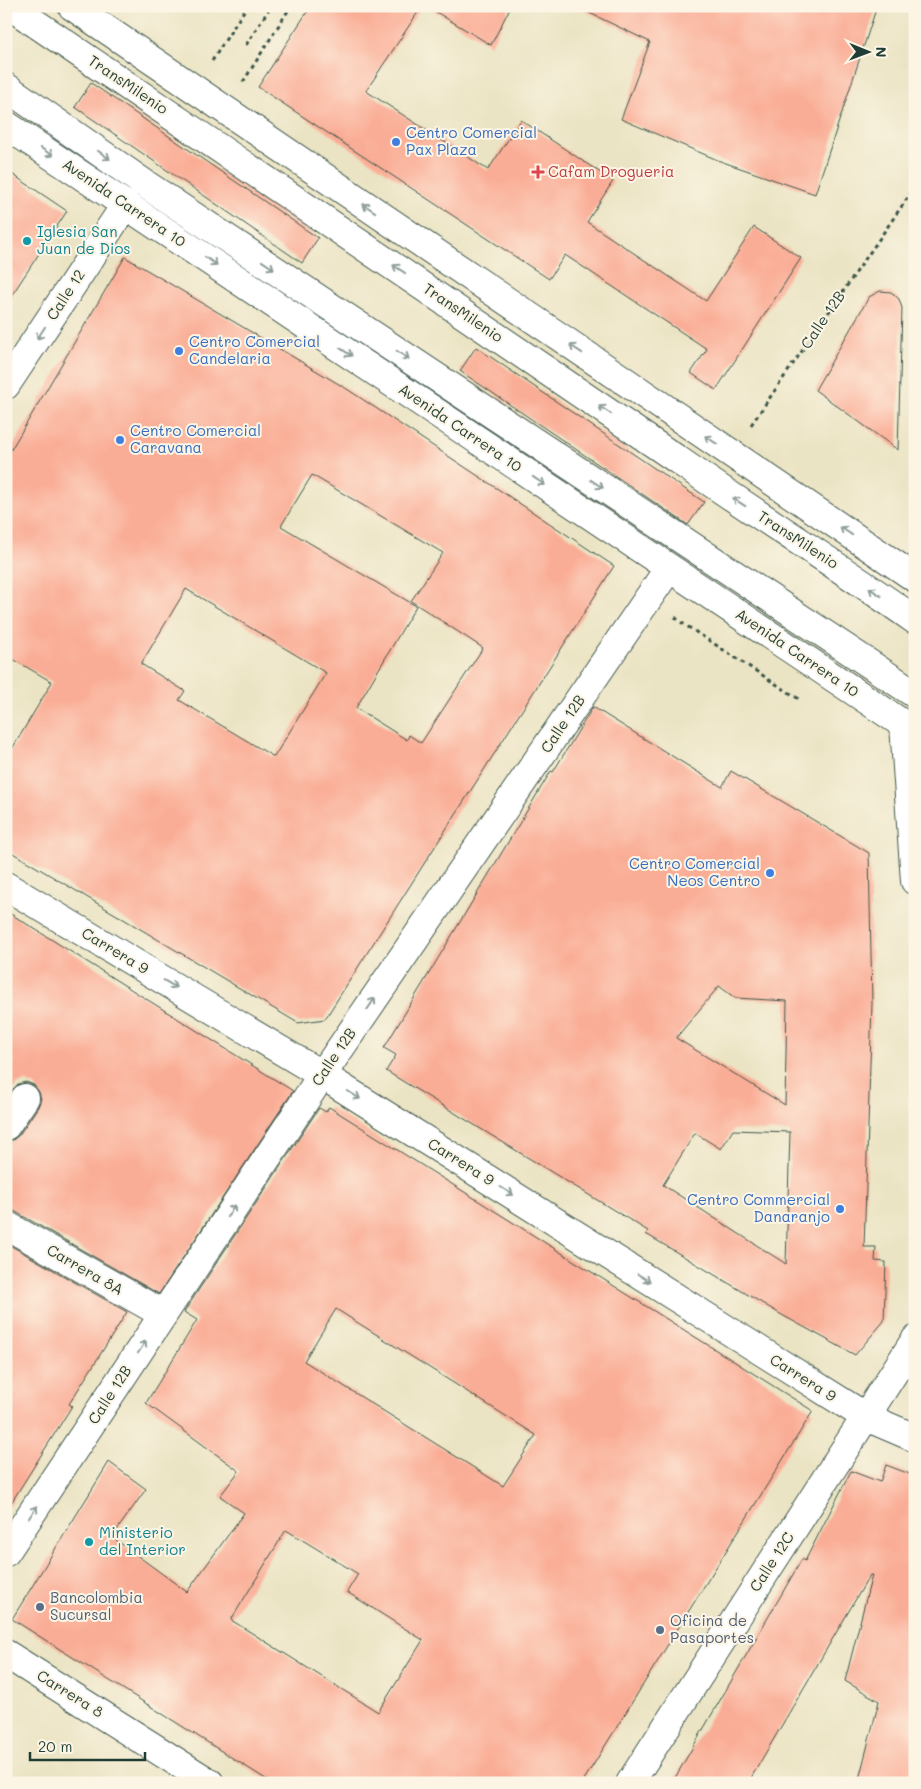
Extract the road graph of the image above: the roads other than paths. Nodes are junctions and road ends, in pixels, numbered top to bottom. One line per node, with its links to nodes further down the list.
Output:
1 (10, 6): 9 (street, TransMilenio, one-way to 1)
2 (72, 6): 8 (street, one-way to 2)
3 (6, 87): 10 (street, one-way to 10)
4 (6, 124): 5 (street, Avenida Carrera 10, one-way to 5)
5 (126, 204): 6 (street, Calle 12, one-way to 6); 7 (street, Avenida Carrera 10, one-way to 7)
6 (6, 386)
7 (669, 568): 11 (street, Avenida Carrera 10); 14 (street, Calle 12B, one-way to 7)
8 (915, 578)
9 (915, 620)
10 (915, 694)
11 (909, 728): 12 (street)
12 (915, 881)
13 (6, 886): 14 (street, Carrera 9, one-way to 14)
14 (322, 1075): 18 (street, Calle 12B, one-way to 14); 20 (street, Carrera 9, one-way to 20)
15 (25, 1098): 16 (street)
16 (6, 1126)
17 (6, 1225): 18 (street, Carrera 8A)
18 (163, 1314): 22 (street, Calle 12B, one-way to 18)
19 (915, 1340): 20 (street, Calle 12C)
20 (866, 1417): 21 (street, Carrera 9); 25 (street, Calle 12C)
21 (915, 1438)
22 (6, 1552)
23 (6, 1654): 24 (street, Carrera 8)
24 (210, 1783)
25 (630, 1783)

